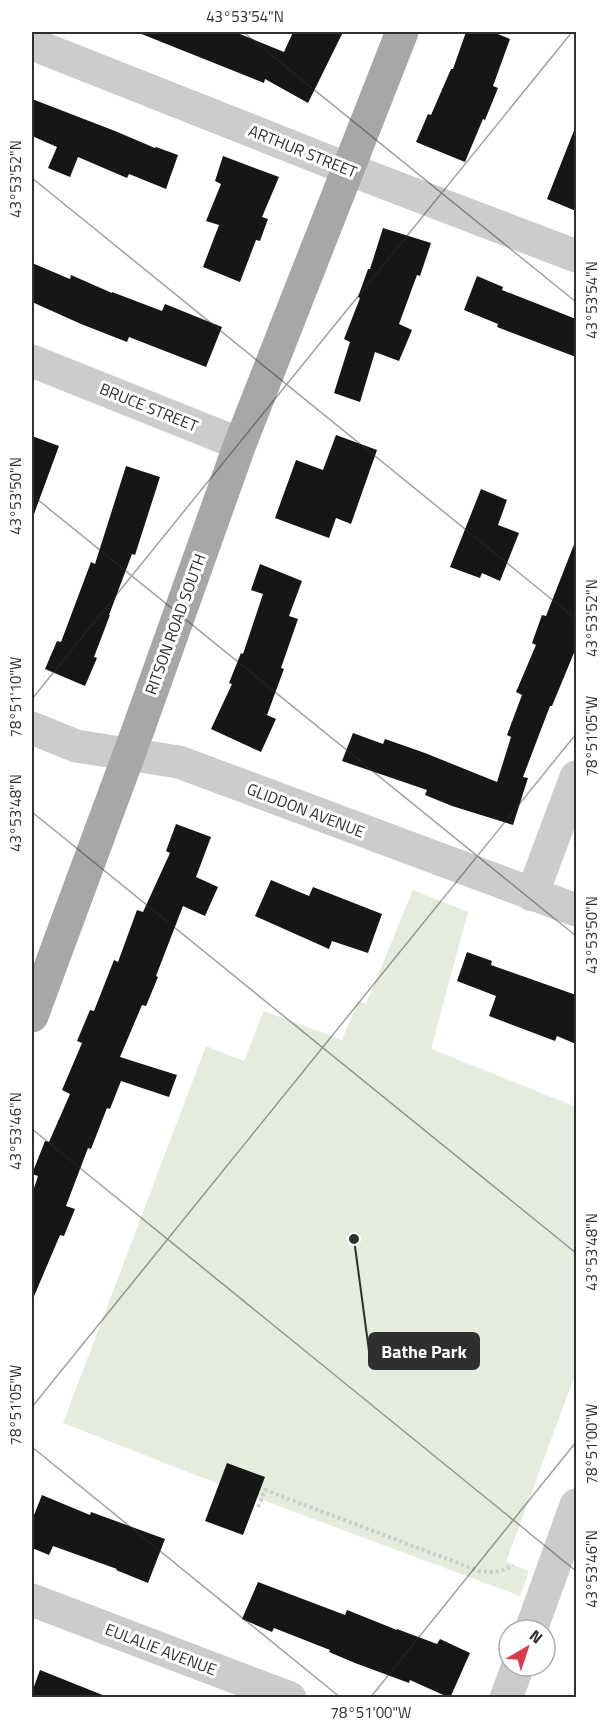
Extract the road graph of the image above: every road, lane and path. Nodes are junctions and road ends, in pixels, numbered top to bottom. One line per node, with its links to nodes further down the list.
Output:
1 (402, 32): 3 (main road, RITSON ROAD SOUTH)
2 (32, 44): 3 (street, ARTHUR STREET)
3 (348, 169): 4 (street, ARTHUR STREET); 6 (main road, RITSON ROAD SOUTH)
4 (576, 256)
5 (44, 366): 6 (street, BRUCE STREET)
6 (240, 444): 8 (main road, RITSON ROAD SOUTH)
7 (32, 728): 8 (street, GLIDDON AVENUE)
8 (129, 754): 10 (street, GLIDDON AVENUE); 12 (main road, RITSON ROAD SOUTH)
9 (576, 777): 10 (street)
10 (532, 895): 11 (street, GLIDDON AVENUE)
11 (576, 910)
12 (32, 1016)
13 (576, 1505): 17 (street)
14 (258, 1507): 15 (path)
15 (513, 1565)
16 (32, 1600): 19 (street, EULALIE AVENUE)
17 (535, 1618)
18 (514, 1678): 20 (street)
19 (290, 1698)
20 (506, 1698)

